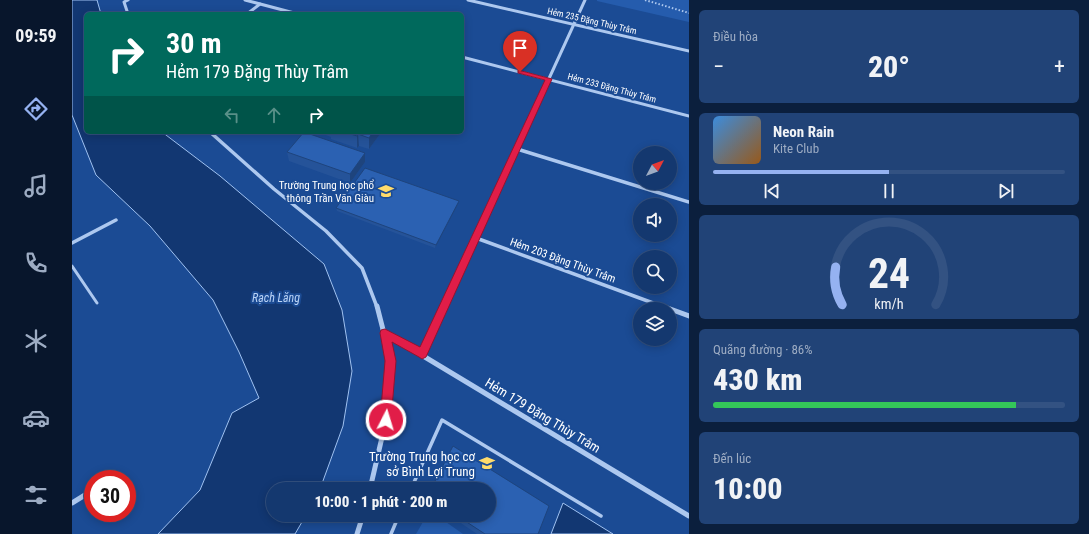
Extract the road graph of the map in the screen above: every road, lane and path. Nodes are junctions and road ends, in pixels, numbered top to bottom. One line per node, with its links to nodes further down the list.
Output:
1 (128, 0): 6 (street)
2 (245, 0): 7 (street)
3 (468, 0): 12 (street, Hẻm 235 Đặng Thùy Trâm)
4 (585, 0): 12 (street)
5 (645, 0): 11 (path)
6 (124, 1): 8 (street)
7 (260, 4): 9 (street); 10 (street)
8 (127, 12)
9 (250, 12)
10 (290, 12)
11 (689, 13)
12 (573, 24): 13 (street, Hẻm 235 Đặng Thùy Trâm); 15 (street)
13 (689, 51)
14 (464, 58): 15 (street, Hẻm 233 Đặng Thùy Trâm)
15 (549, 79): 16 (street, Hẻm 233 Đặng Thùy Trâm); 18 (street)
16 (689, 116)
17 (212, 134): 26 (street)
18 (517, 149): 19 (street); 21 (street)
19 (689, 202)
20 (116, 220): 22 (street)
21 (476, 238): 25 (street, Hẻm 203 Đặng Thùy Trâm); 27 (street)
22 (72, 243)
23 (72, 266): 24 (lane)
24 (96, 303)
25 (689, 316)
26 (385, 333): 27 (street, Hẻm 179 Đặng Thùy Trâm); 28 (street)
27 (422, 354): 33 (street, Hẻm 179 Đặng Thùy Trâm)
28 (372, 482)
29 (414, 482): 32 (lane)
30 (84, 496): 31 (street)
31 (72, 503)
32 (601, 516)
33 (689, 516)
34 (360, 522): 36 (street)
35 (396, 522): 37 (lane)
36 (356, 534)
37 (391, 534)

